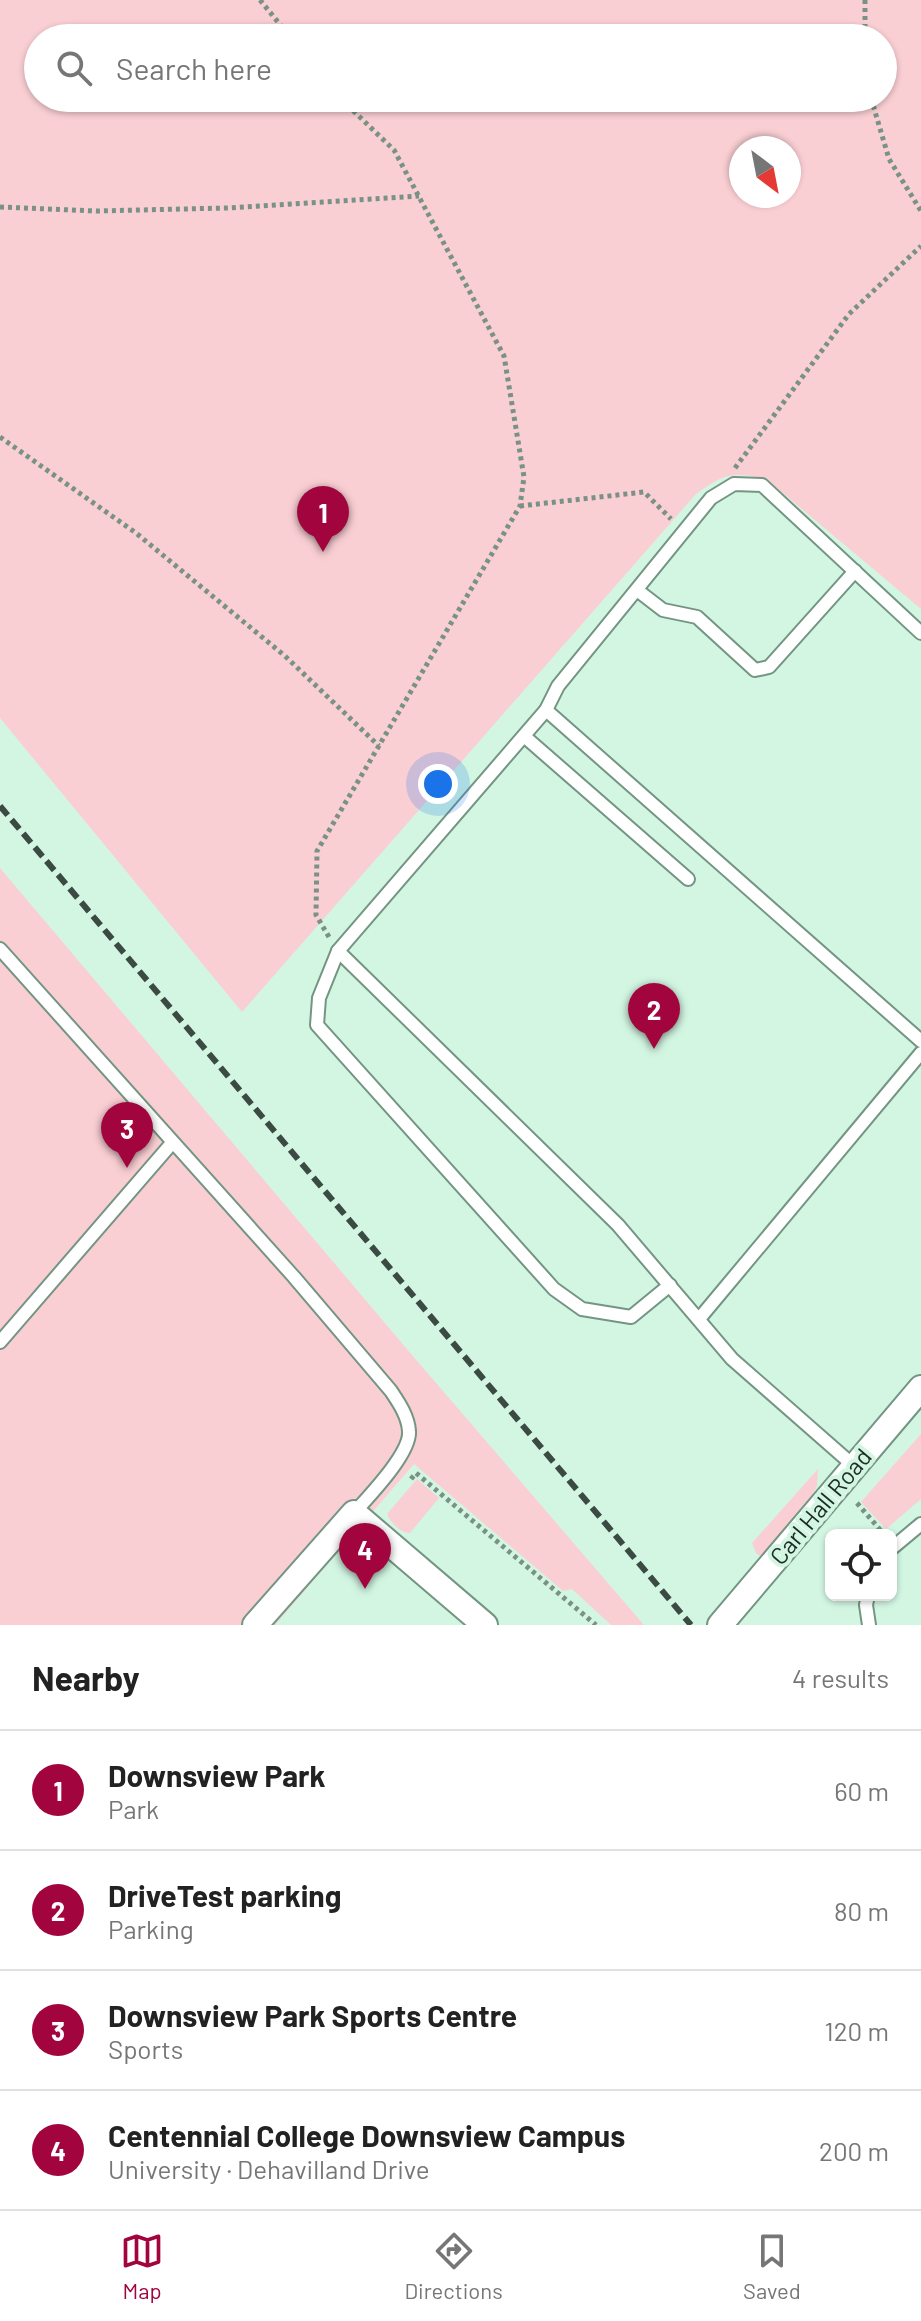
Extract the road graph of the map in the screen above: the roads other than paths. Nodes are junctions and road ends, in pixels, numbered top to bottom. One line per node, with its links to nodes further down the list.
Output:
1 (855, 571): 2 (lane); 2 (lane); 3 (lane)
2 (637, 590): 4 (lane)
3 (921, 633)
4 (546, 710): 5 (lane); 9 (lane)
5 (524, 736): 6 (lane); 8 (lane)
6 (688, 879)
7 (0, 949): 11 (lane)
8 (338, 951): 12 (lane); 12 (lane)
9 (921, 1041)
10 (921, 1053): 13 (lane)
11 (172, 1143): 14 (lane); 17 (lane)
12 (670, 1285): 13 (lane)
13 (699, 1319): 16 (lane)
14 (0, 1342)
15 (921, 1388): 16 (street, Carl Hall Road)
16 (854, 1466): 23 (street, Carl Hall Road)
17 (354, 1513): 21 (street); 22 (street)
18 (921, 1524): 19 (lane)
19 (897, 1544)
20 (867, 1601): 24 (lane)
21 (259, 1620)
22 (485, 1625)
23 (720, 1625)
24 (869, 1625)

